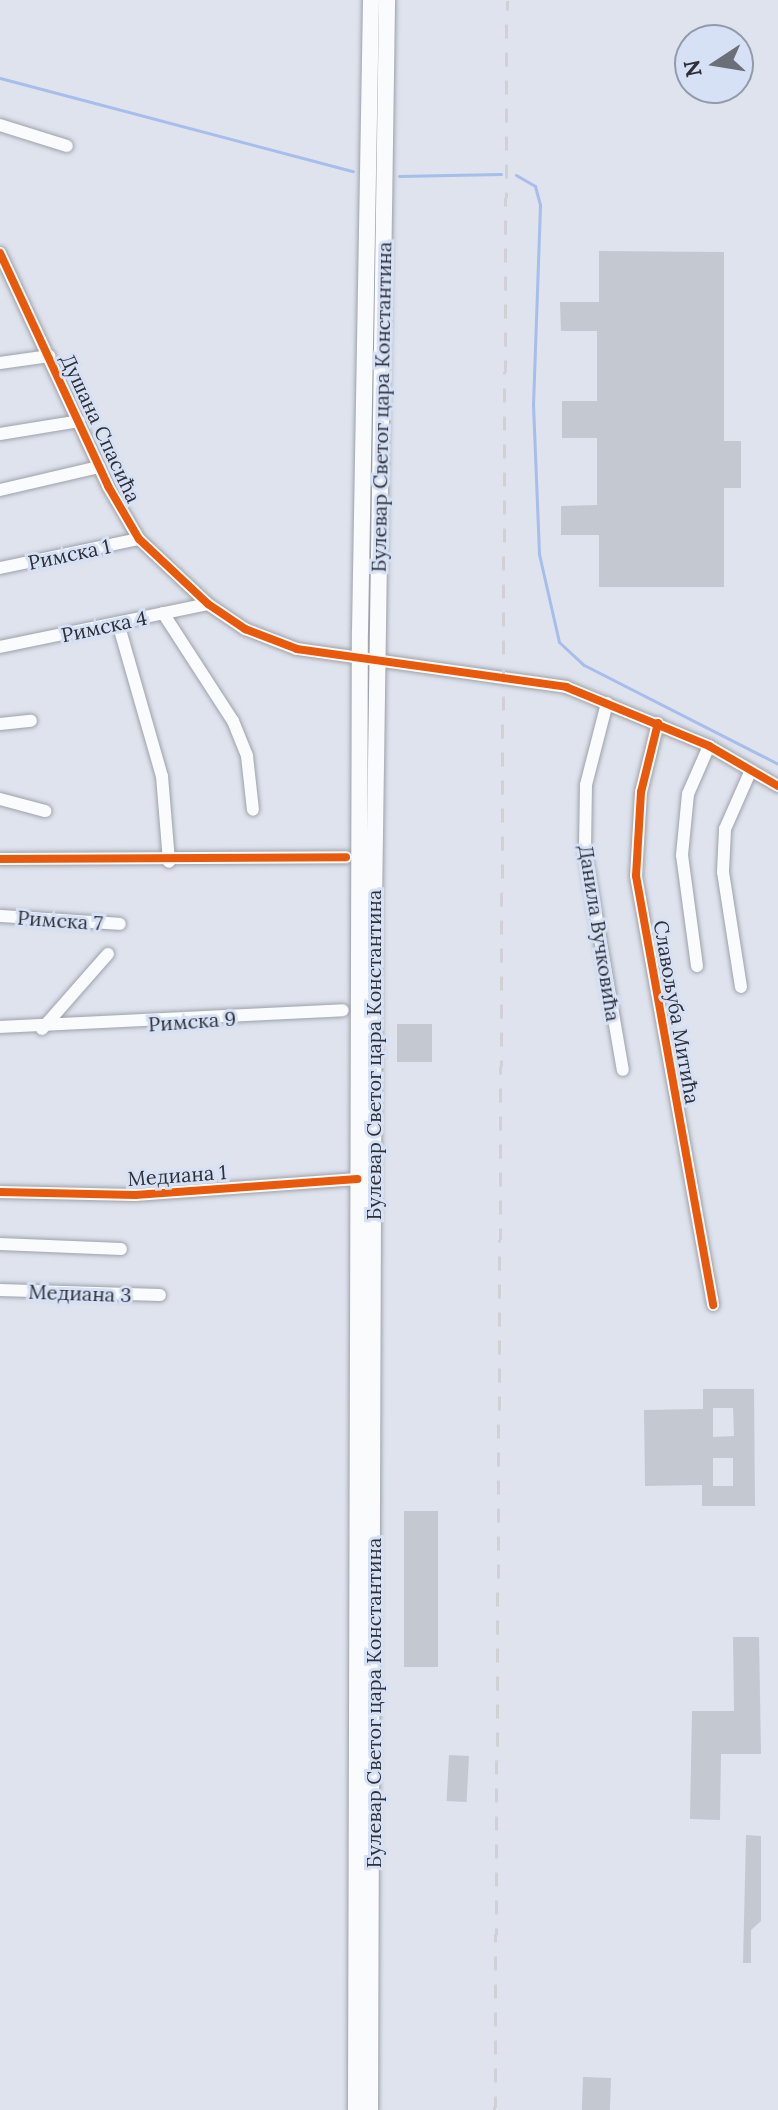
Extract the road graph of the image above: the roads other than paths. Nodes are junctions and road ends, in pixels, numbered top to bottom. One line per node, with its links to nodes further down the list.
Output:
1 (371, 0): 19 (main road, Булевар Светог цара Константина)
2 (387, 0): 19 (main road, Булевар Светог цара Константина)
3 (0, 125): 4 (street)
4 (67, 146)
5 (0, 253): 6 (street, Душана Спасића)
6 (5, 272): 7 (street, Душана Спасића)
7 (50, 356): 8 (street); 9 (street, Душана Спасића)
8 (0, 363)
9 (79, 421): 10 (street); 11 (street, Душана Спасића)
10 (0, 434)
11 (99, 467): 12 (street); 13 (street, Душана Спасића)
12 (0, 490)
13 (139, 539): 14 (street, Римска 1); 15 (street, Душана Спасића)
14 (0, 568)
15 (208, 604): 16 (street, Римска 4); 19 (street, Душана Спасића)
16 (163, 613): 17 (street, Римска 4); 28 (street)
17 (118, 623): 18 (street, Римска 4); 32 (street)
18 (0, 647)
19 (369, 661): 20 (street, Душана Спасића); 42 (main road, Булевар Светог цара Константина); 50 (main road, Булевар Светог цара Константина)
20 (607, 703): 22 (street, Душана Спасића); 41 (street, Данила Вучковића)
21 (31, 721): 23 (street)
22 (658, 723): 24 (street, Душана Спасића); 48 (street, Славољуба Митића)
23 (0, 724)
24 (709, 746): 25 (street, Душана Спасића); 36 (street)
25 (751, 770): 26 (street, Душана Спасића); 37 (street)
26 (778, 786)
27 (0, 799): 29 (street)
28 (253, 810)
29 (45, 811)
30 (346, 857): 32 (street)
31 (0, 859): 32 (street)
32 (169, 862)
33 (0, 916): 34 (street, Римска 7)
34 (120, 924)
35 (108, 954): 40 (street)
36 (697, 966)
37 (741, 987)
38 (343, 1010): 40 (street, Римска 9)
39 (0, 1027): 40 (street, Римска 9)
40 (42, 1029)
41 (623, 1070)
42 (357, 1179): 43 (street, Медиана 1); 49 (main road, Булевар Светог цара Константина)
43 (0, 1192)
44 (0, 1244): 45 (street)
45 (121, 1249)
46 (0, 1290): 47 (street, Медиана 3)
47 (160, 1295)
48 (713, 1305)
49 (356, 2110)
50 (370, 2110)

